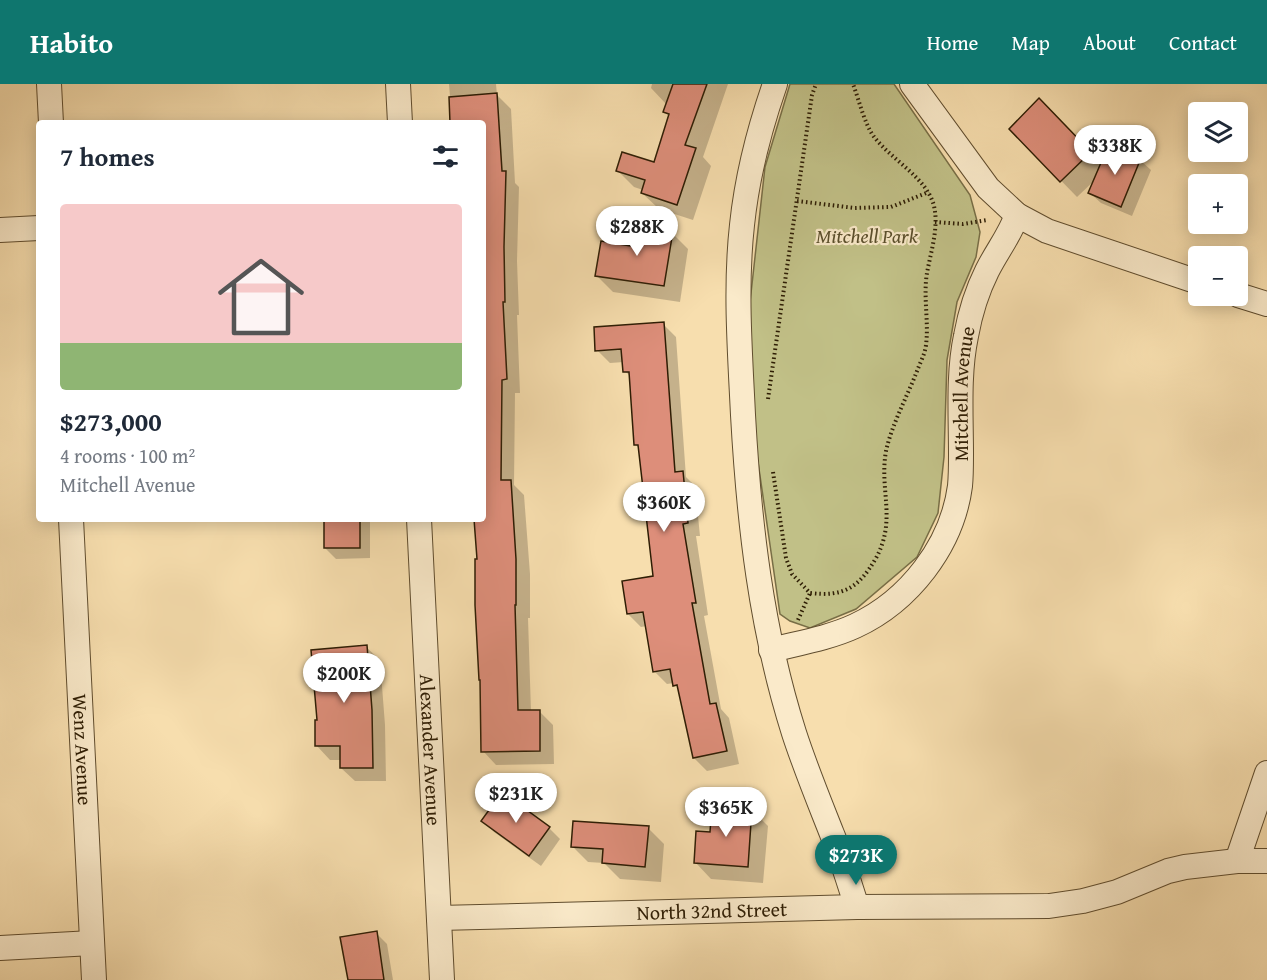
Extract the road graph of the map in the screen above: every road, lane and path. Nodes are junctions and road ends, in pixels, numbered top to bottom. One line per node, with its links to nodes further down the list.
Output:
1 (49, 84): 7 (street)
2 (398, 84): 8 (street)
3 (775, 84): 22 (street)
4 (816, 84): 10 (path)
5 (853, 84): 9 (path)
6 (912, 84): 11 (street)
7 (51, 120)
8 (400, 120)
9 (929, 192): 10 (path); 12 (path)
10 (797, 201): 18 (path)
11 (1017, 215): 12 (path); 15 (street); 22 (street, Mitchell Avenue)
12 (935, 222): 19 (path)
13 (36, 228): 14 (street)
14 (0, 230)
15 (1188, 279)
16 (1248, 298): 17 (street)
17 (1267, 303)
18 (766, 409)
19 (771, 464)
20 (72, 522): 28 (street, Wenz Avenue)
21 (419, 522): 27 (street, Alexander Avenue)
22 (771, 650): 26 (street)
23 (1267, 773): 24 (street)
24 (1237, 861): 25 (street, North 32nd Street); 26 (street, North 32nd Street)
25 (1267, 861)
26 (857, 908): 27 (street, North 32nd Street)
27 (439, 918): 31 (street, Alexander Avenue)
28 (92, 943): 29 (street); 30 (street, Wenz Avenue)
29 (0, 948)
30 (94, 980)
31 (441, 980)

